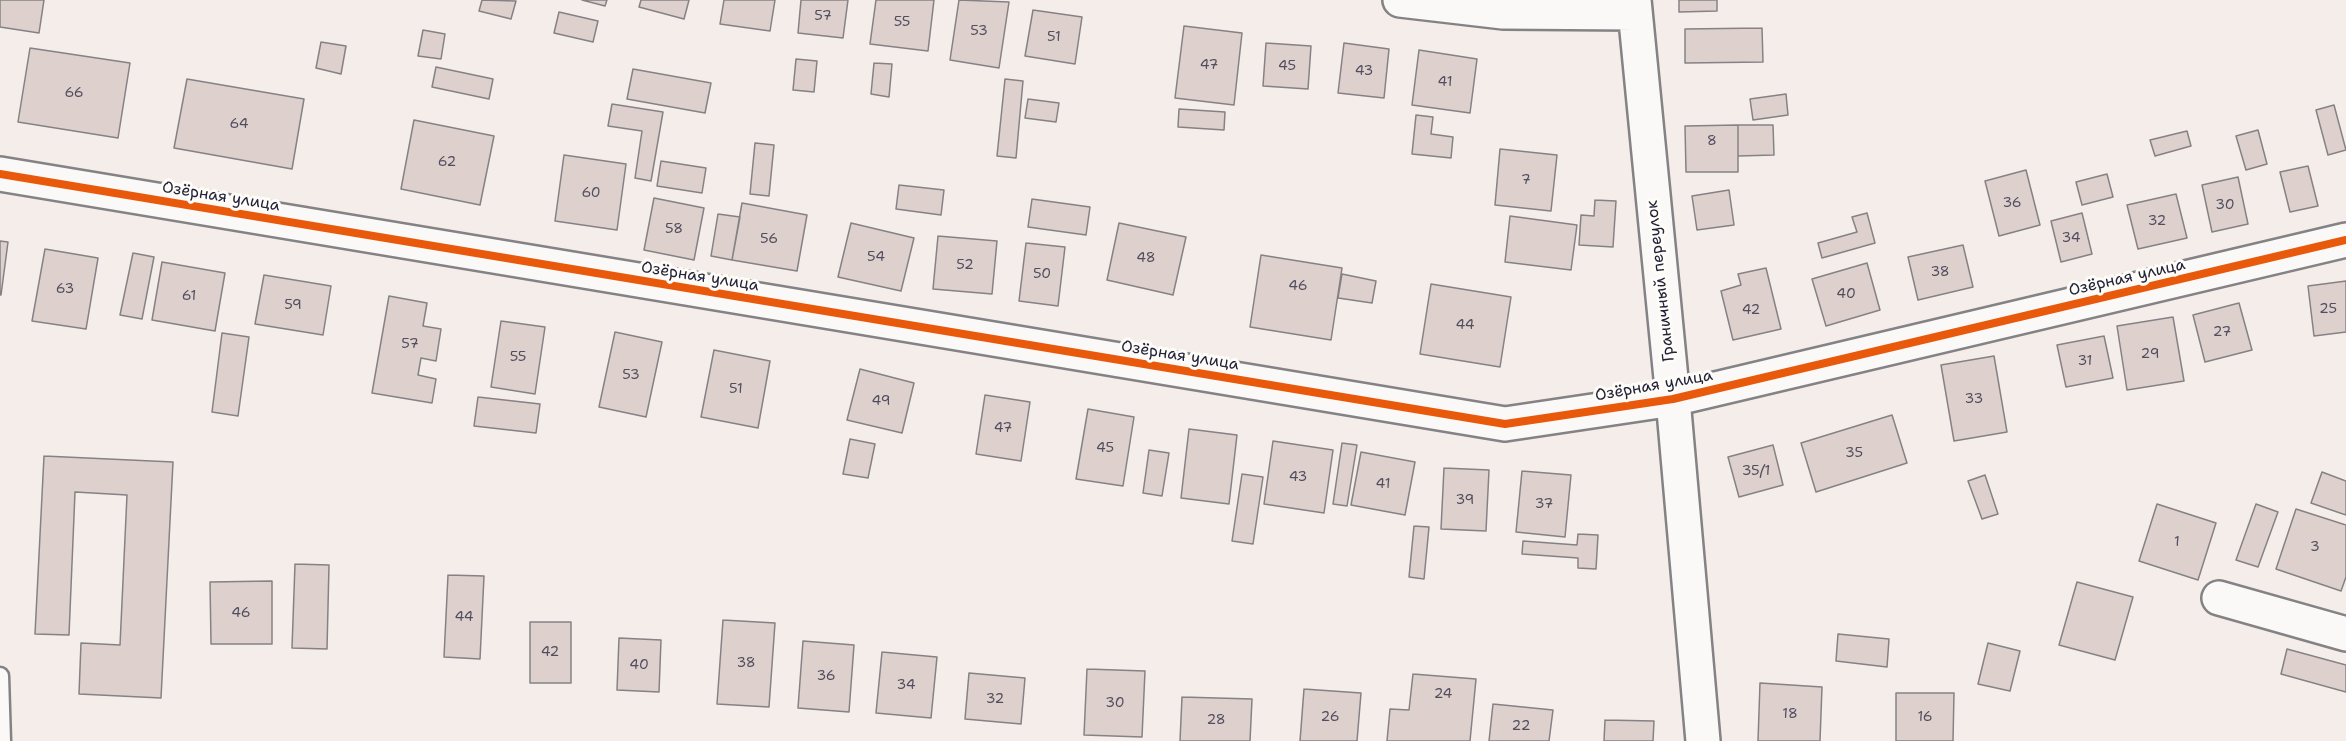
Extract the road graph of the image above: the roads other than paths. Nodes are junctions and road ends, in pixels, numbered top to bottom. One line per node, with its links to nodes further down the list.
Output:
1 (1400, 0): 2 (street)
2 (1634, 7): 5 (street, Граничный переулок)
3 (0, 174): 5 (street, Озёрная улица)
4 (2346, 240): 5 (street, Озёрная улица)
5 (1673, 399): 10 (street, Граничный переулок)
6 (2219, 598): 7 (street)
7 (2346, 634)
8 (0, 676): 9 (lane)
9 (2, 741)
10 (1703, 741)

